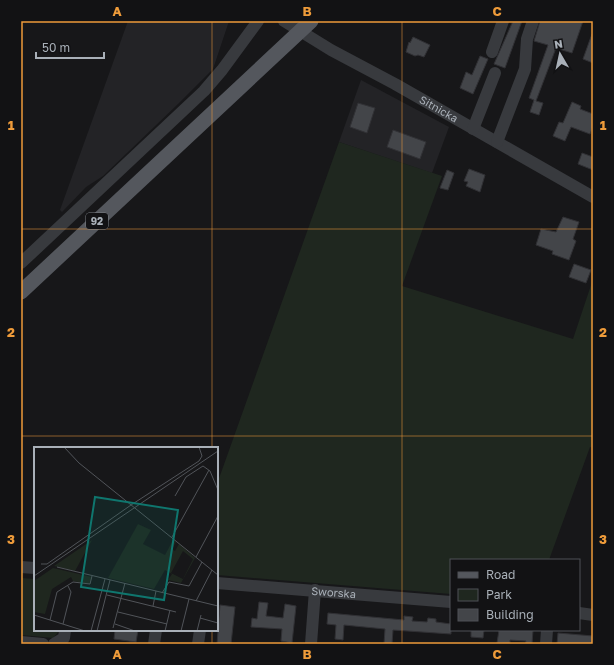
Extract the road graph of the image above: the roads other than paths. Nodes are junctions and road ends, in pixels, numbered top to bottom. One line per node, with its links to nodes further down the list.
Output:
1 (258, 21): 11 (street)
2 (284, 21): 5 (street, Sitnicka)
3 (503, 21): 6 (street)
4 (533, 21): 9 (street)
5 (306, 26): 8 (street, Sitnicka); 12 (main road, 92)
6 (492, 52)
7 (495, 72): 8 (street)
8 (473, 129): 9 (street, Sitnicka)
9 (497, 142): 10 (street, Sitnicka)
10 (593, 197)
11 (21, 263)
12 (21, 292)
13 (21, 567): 14 (street)
14 (34, 568)
15 (218, 583): 16 (street, Sworska)
16 (315, 590): 17 (street, Sworska); 29 (street)
17 (450, 602)
18 (580, 613): 19 (street)
19 (593, 614)
20 (65, 631): 26 (street)
21 (156, 631): 27 (street)
22 (200, 631): 28 (street)
23 (547, 631): 30 (street)
24 (21, 642): 25 (street)
25 (43, 644)
26 (54, 644)
27 (154, 644)
28 (198, 644)
29 (310, 644)
30 (546, 644)

